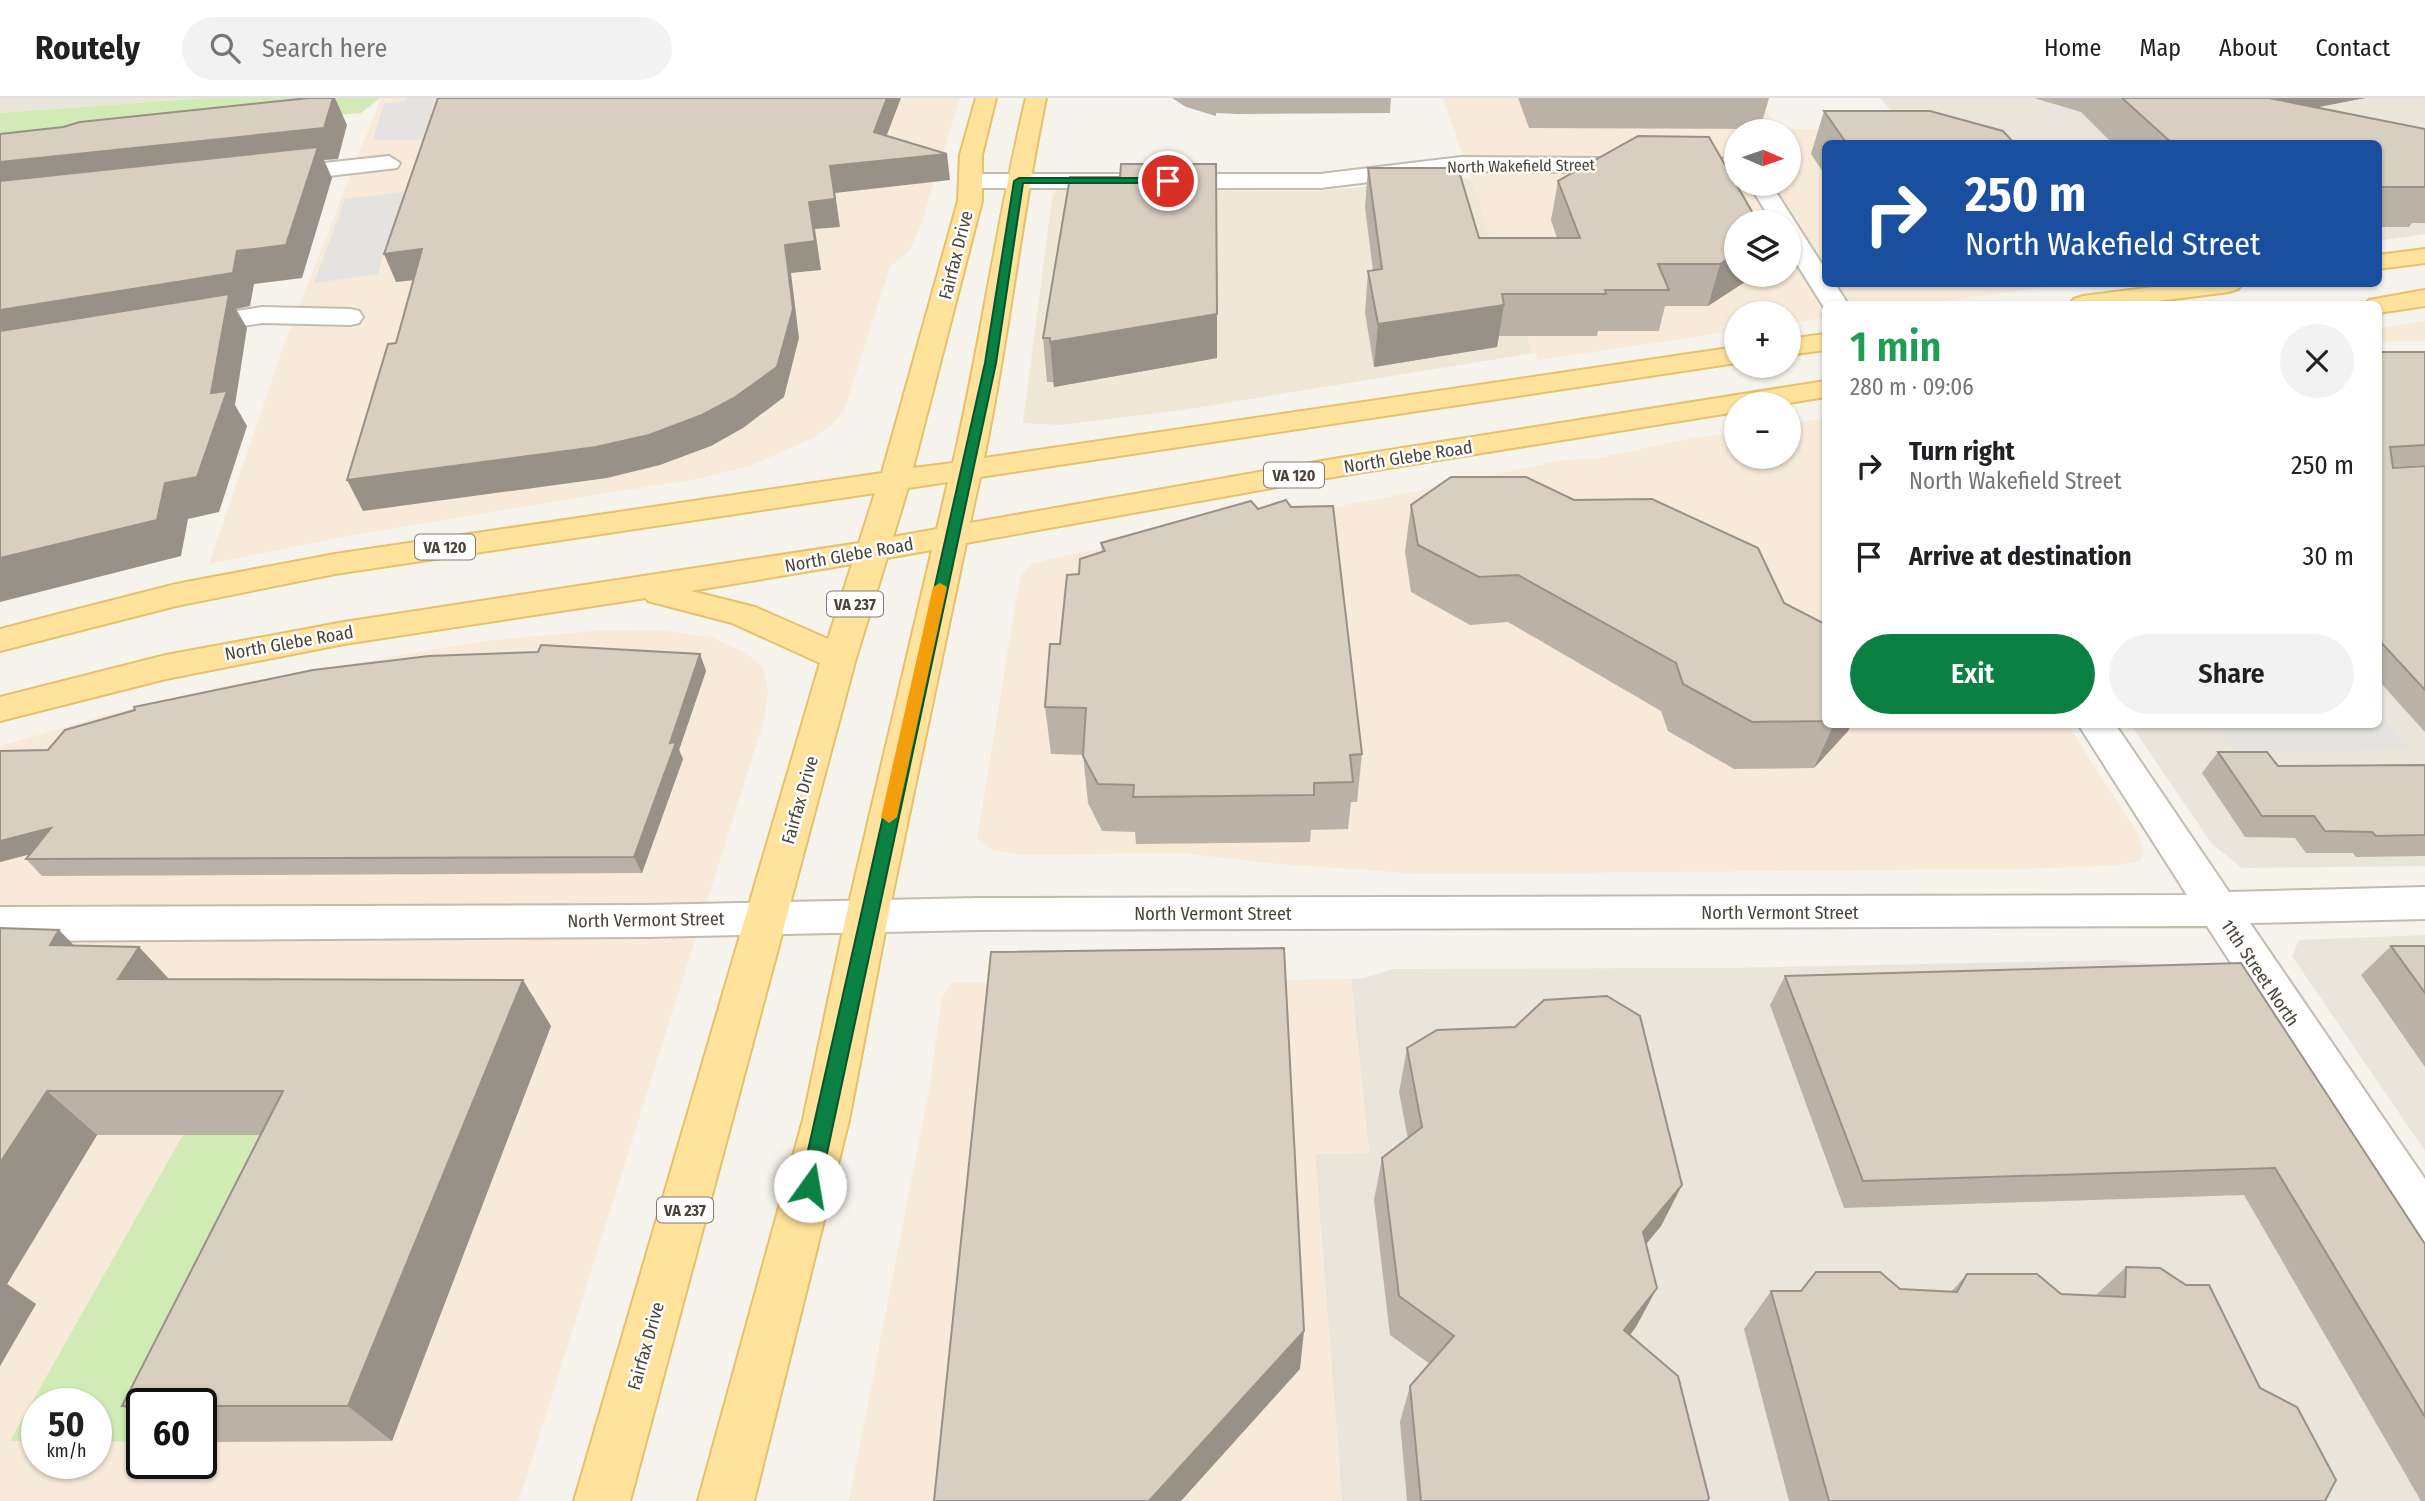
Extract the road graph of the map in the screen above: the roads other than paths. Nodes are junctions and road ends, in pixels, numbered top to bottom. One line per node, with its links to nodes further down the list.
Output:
1 (986, 98): 6 (main road, Fairfax Drive)
2 (1036, 98): 7 (main road)
3 (389, 163): 5 (street)
4 (1724, 166): 7 (street, North Wakefield Street)
5 (250, 178)
6 (970, 181): 7 (street, North Wakefield Street); 23 (main road, Fairfax Drive)
7 (1019, 181): 22 (main road)
8 (1801, 250): 11 (street)
9 (2425, 256): 10 (main road)
10 (2382, 261)
11 (1822, 284)
12 (2207, 287): 14 (main road)
13 (2425, 298): 15 (main road)
14 (2105, 301)
15 (2382, 303)
16 (350, 317): 17 (street)
17 (160, 331)
18 (1822, 342): 19 (main road)
19 (1801, 345)
20 (1724, 357): 22 (main road, VA 120)
21 (1822, 389): 24 (main road, North Glebe Road / VA 120)
22 (966, 470): 23 (main road, VA 120); 24 (main road)
23 (894, 480): 25 (main road, Fairfax Drive / VA 237); 27 (main road, VA 120)
24 (952, 537): 25 (main road, North Glebe Road / VA 120); 33 (main road)
25 (872, 551): 26 (main road, North Glebe Road / VA 120); 28 (main road, Fairfax Drive / VA 237)
26 (640, 589): 28 (main road); 29 (main road, North Glebe Road / VA 120)
27 (0, 640)
28 (839, 658): 34 (main road, Fairfax Drive / VA 237)
29 (0, 709)
30 (2099, 728): 32 (street, 11th Street North)
31 (2425, 903): 32 (street, North Vermont Street)
32 (2216, 908): 33 (street, North Vermont Street); 36 (street, 11th Street North)
33 (867, 916): 34 (street, North Vermont Street); 38 (main road)
34 (767, 918): 35 (street, North Vermont Street); 37 (main road, Fairfax Drive / VA 237)
35 (0, 924)
36 (2425, 1221)
37 (602, 1501)
38 (726, 1501)

